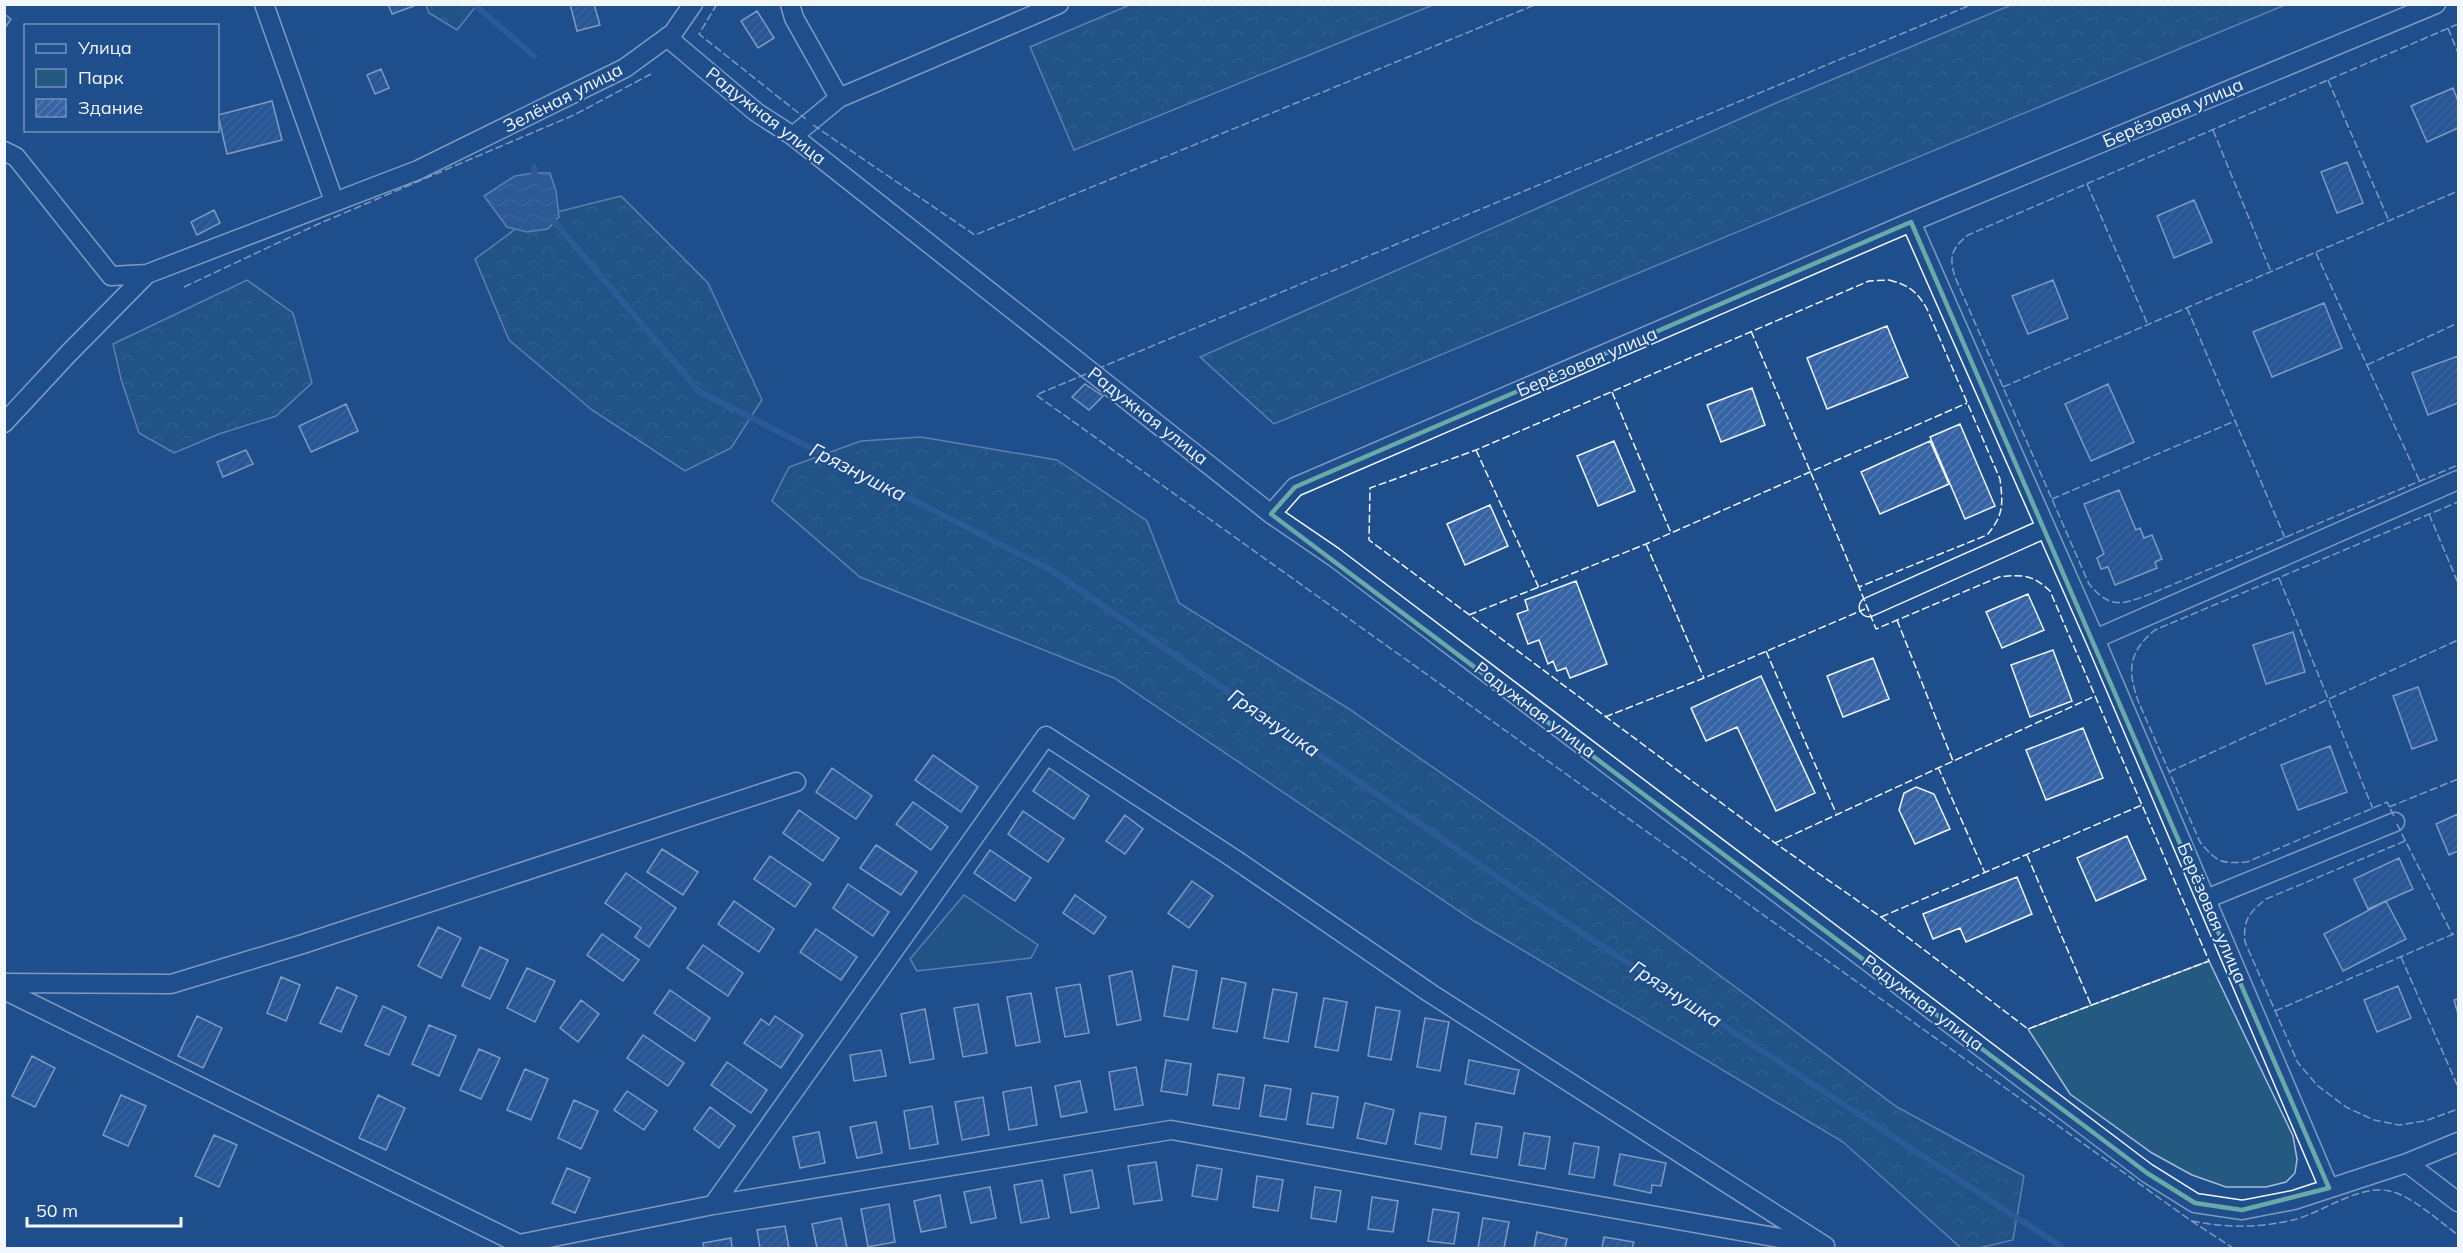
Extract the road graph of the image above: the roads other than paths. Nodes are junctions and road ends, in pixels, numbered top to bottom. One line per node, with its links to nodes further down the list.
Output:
1 (264, 4): 10 (street)
2 (693, 4): 6 (street, Зелёная улица)
3 (790, 4): 7 (street)
4 (1059, 4): 7 (street)
5 (2436, 4): 11 (street, Берёзовая улица)
6 (668, 37): 8 (street, Радужная улица); 10 (street, Зелёная улица)
7 (839, 98): 8 (street)
8 (793, 136): 15 (street, Радужная улица)
9 (4, 151): 12 (street)
10 (333, 201): 12 (street, Зелёная улица)
11 (1911, 222): 15 (street, Берёзовая улица); 16 (street, Берёзовая улица)
12 (147, 274): 13 (street)
13 (4, 423)
14 (2458, 480): 18 (street)
15 (1271, 514): 26 (street, Радужная улица)
16 (2046, 528): 17 (street); 18 (street, Берёзовая улица)
17 (1869, 607)
18 (2095, 639): 21 (street, Берёзовая улица)
19 (796, 782): 22 (street)
20 (2395, 822): 21 (street)
21 (2206, 899): 26 (street, Берёзовая улица)
22 (4, 983)
23 (4, 990): 28 (street)
24 (2458, 1142): 25 (street, Радужная улица)
25 (2407, 1163): 26 (street, Радужная улица); 27 (street)
26 (2329, 1188)
27 (2458, 1202)
28 (713, 1205): 28 (street)

